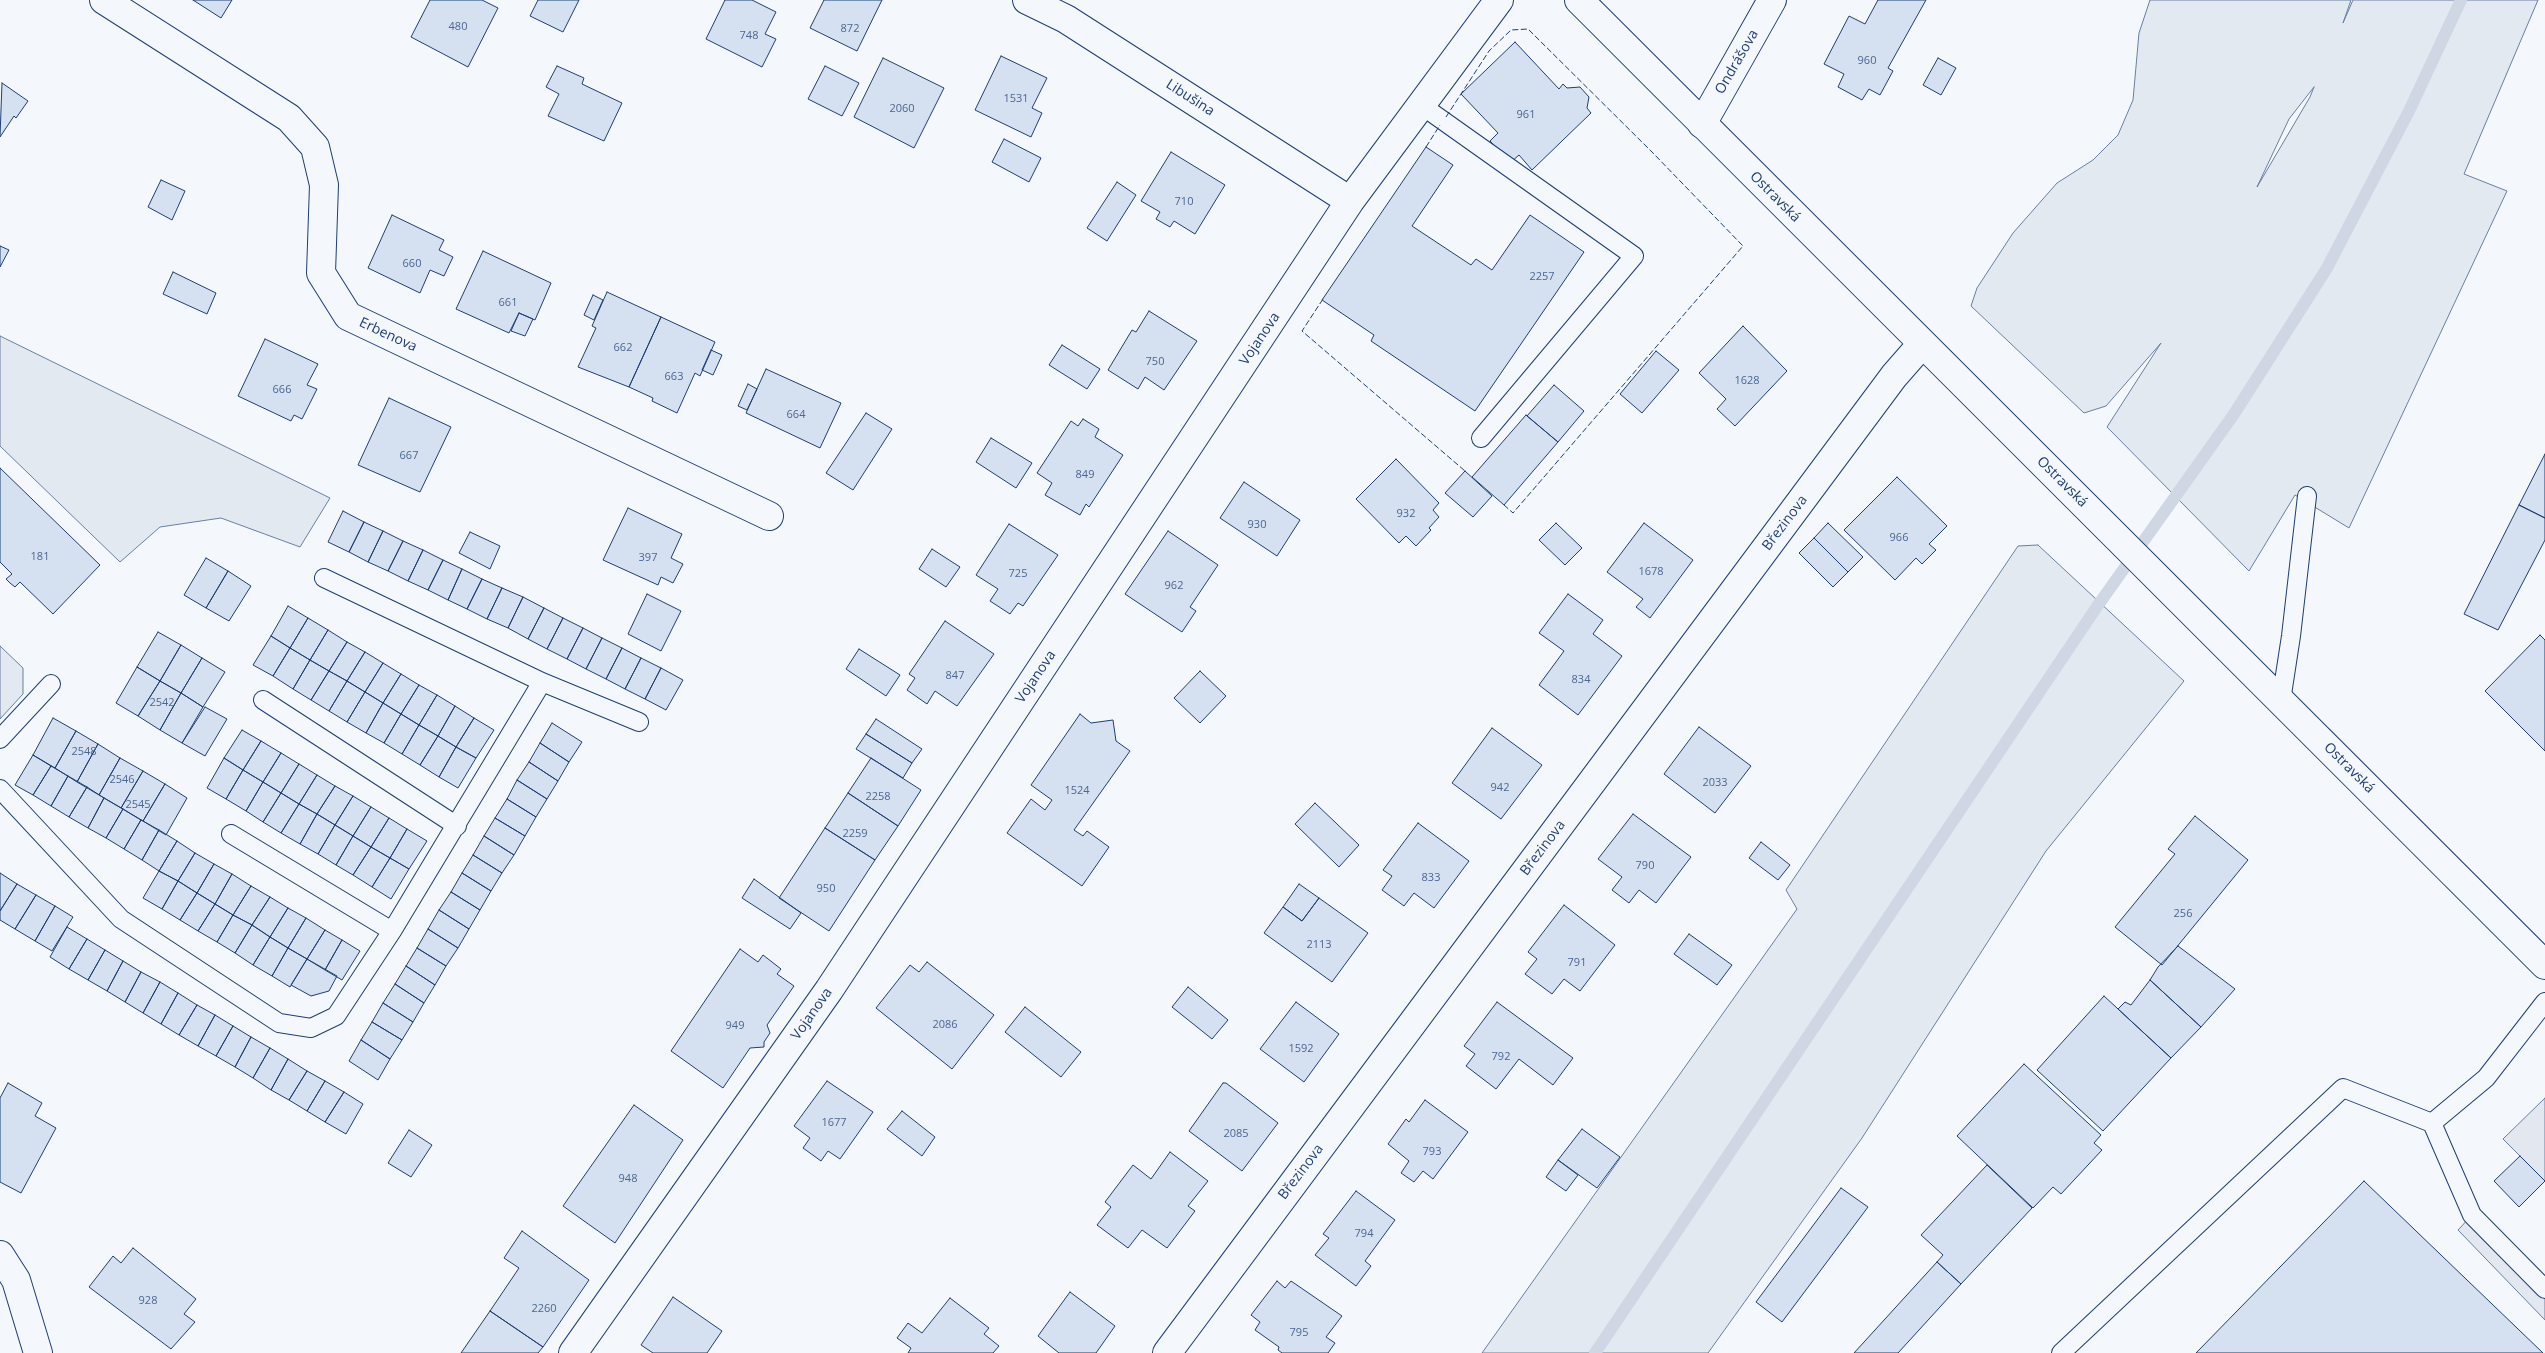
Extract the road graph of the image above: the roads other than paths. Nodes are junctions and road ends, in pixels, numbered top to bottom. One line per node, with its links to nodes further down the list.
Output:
1 (104, 0): 12 (street, Erbenova)
2 (1027, 0): 8 (street, Libušina)
3 (1499, 0): 6 (street, Vojanova)
4 (1579, 0): 7 (street, Ostravská)
5 (1772, 0): 7 (street, Ondrášova)
6 (1421, 105): 8 (street, Vojanova); 10 (lane)
7 (1702, 124): 9 (street, Ostravská)
8 (1350, 201): 30 (street, Vojanova)
9 (1922, 344): 17 (street, Ostravská); 31 (street, Březinova)
10 (1481, 438)
11 (2307, 496): 17 (lane)
12 (769, 516)
13 (324, 578): 14 (lane)
14 (542, 682): 18 (lane); 21 (lane)
15 (51, 684): 19 (lane)
16 (263, 700): 21 (lane)
17 (2281, 700): 24 (street, Ostravská)
18 (638, 722)
19 (0, 739)
20 (0, 789): 23 (lane)
21 (457, 826): 23 (lane)
22 (231, 834): 23 (lane)
23 (392, 931)
24 (2545, 964)
25 (2545, 1002): 26 (lane)
26 (2432, 1123): 28 (lane); 32 (lane)
27 (0, 1255): 29 (street)
28 (2545, 1289)
29 (38, 1353)
30 (573, 1353)
31 (1167, 1353)
32 (2061, 1353)

